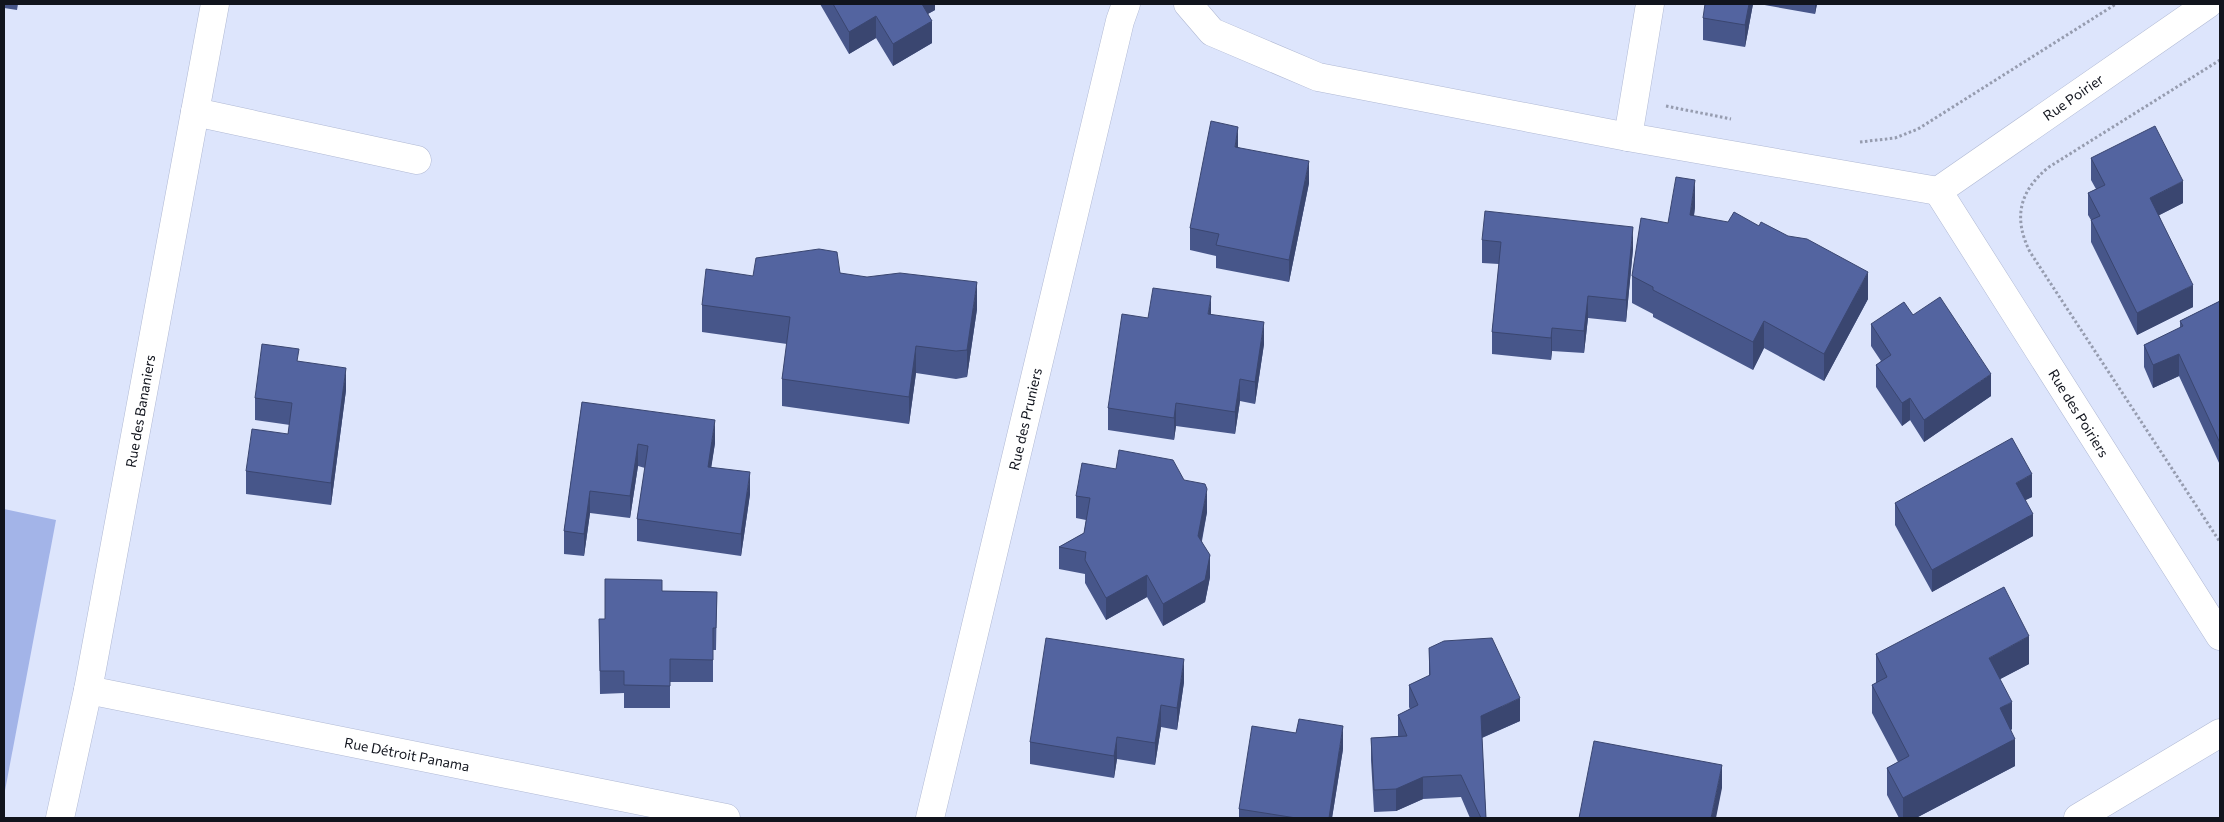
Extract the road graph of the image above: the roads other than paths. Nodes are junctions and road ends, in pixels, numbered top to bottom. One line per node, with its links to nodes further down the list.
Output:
1 (215, 4): 6 (street, Rue des Bananiers)
2 (1188, 4): 7 (street)
3 (1650, 4): 7 (street)
4 (2208, 4): 9 (street, Rue Poirier)
5 (1123, 12): 15 (street, Rue des Pruniers)
6 (195, 112): 8 (street); 11 (street, Rue des Bananiers)
7 (1628, 137): 9 (street)
8 (417, 160)
9 (1938, 191): 10 (street, Rue des Poiriers)
10 (2220, 636)
11 (88, 690): 13 (street, Rue des Bananiers); 14 (street, Rue Détroit Panama)
12 (2220, 733): 16 (street)
13 (60, 818)
14 (726, 818)
15 (930, 818)
16 (2078, 818)

